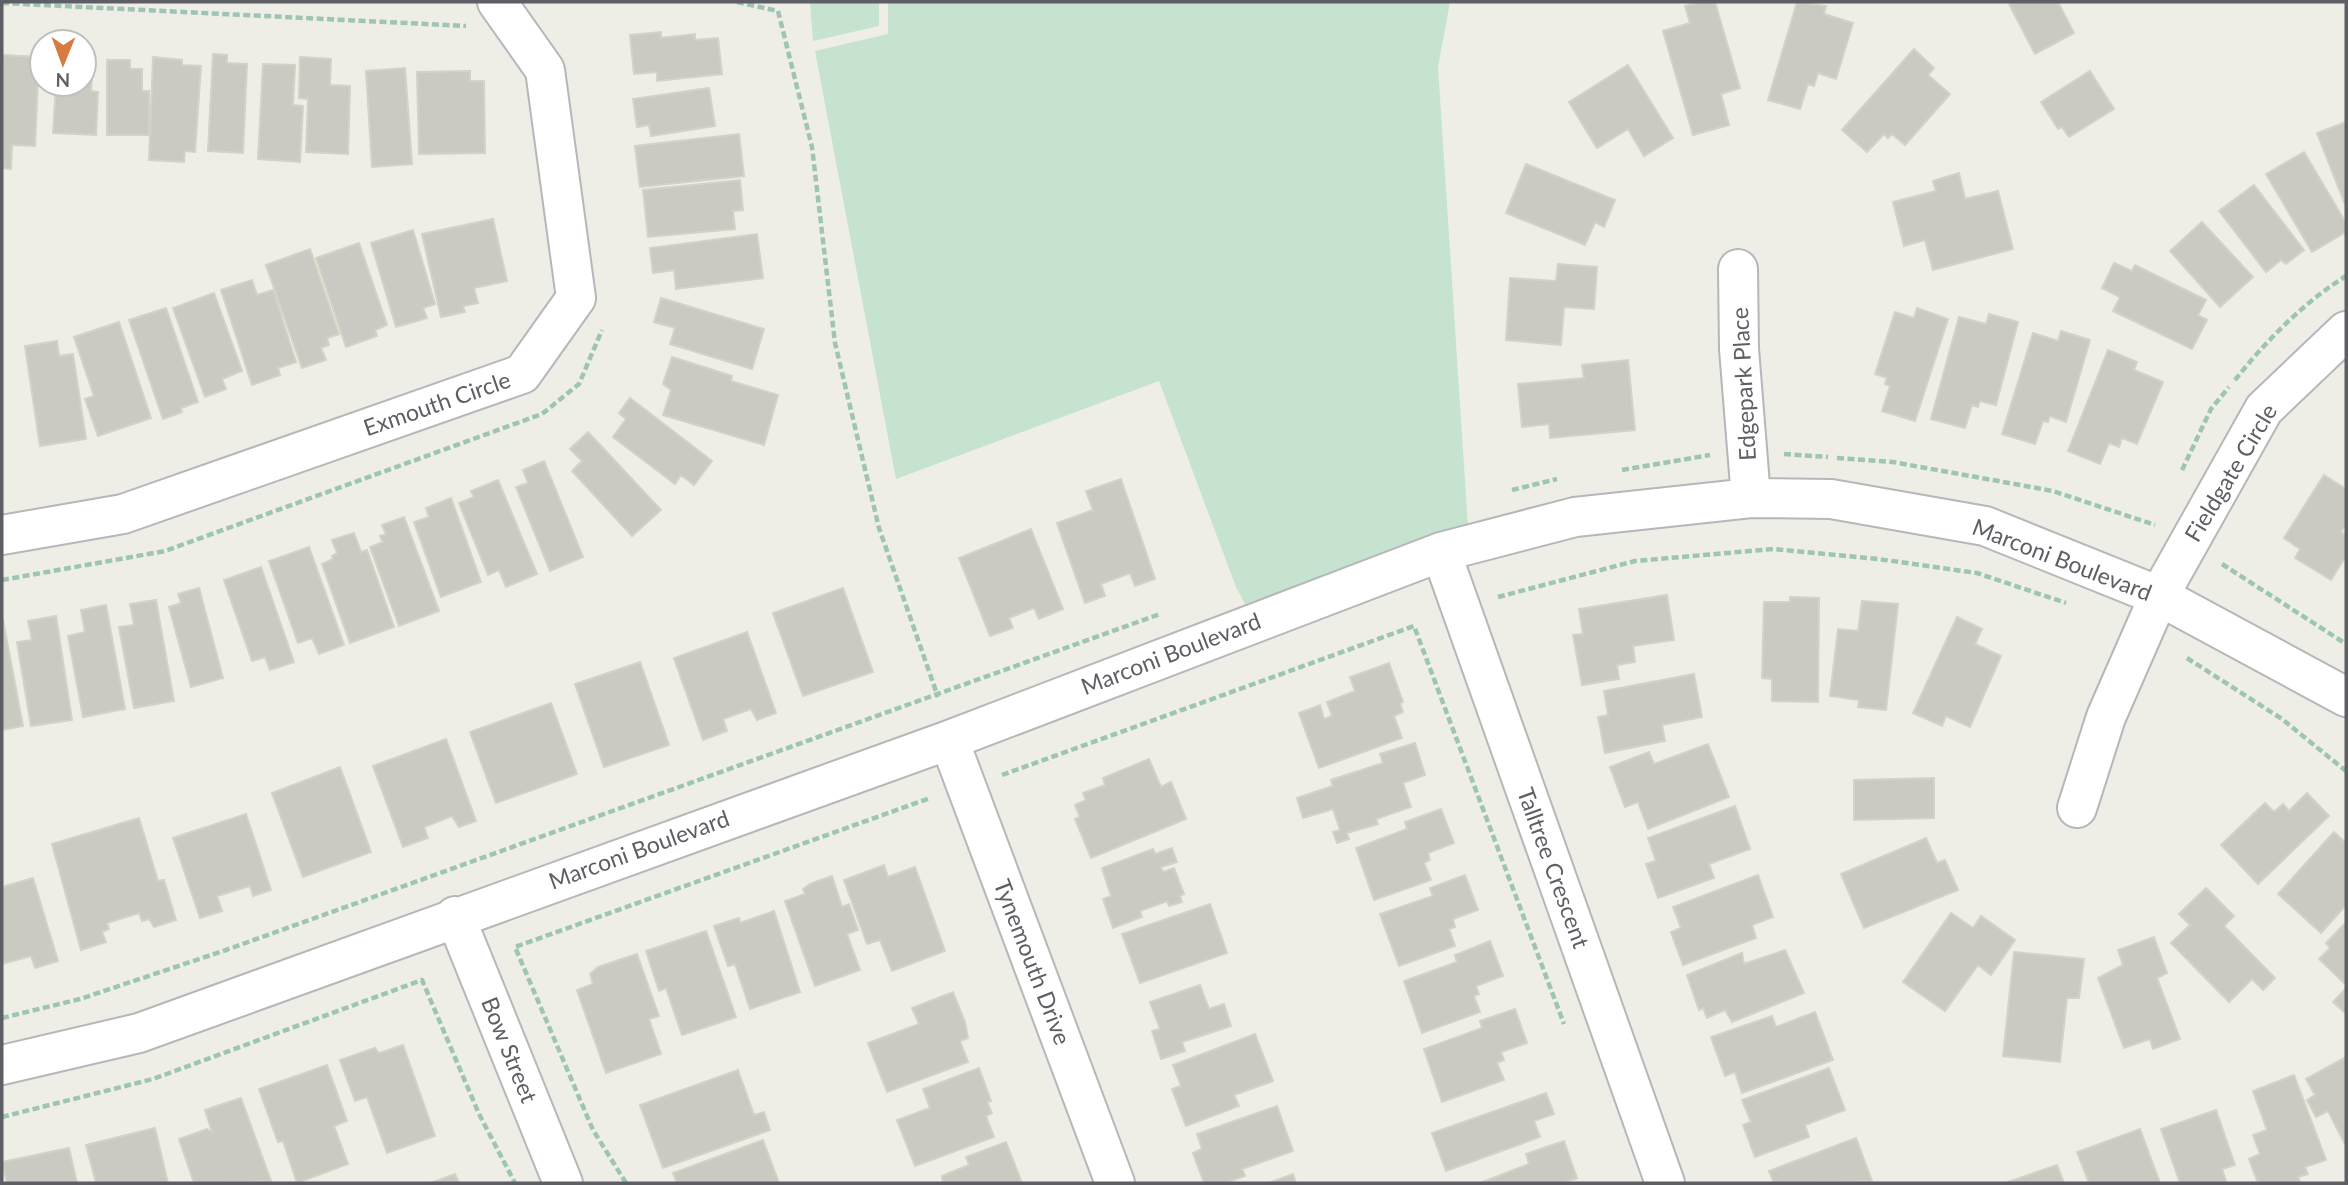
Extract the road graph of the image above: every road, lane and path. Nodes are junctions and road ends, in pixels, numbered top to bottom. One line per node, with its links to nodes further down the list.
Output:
1 (737, 2): 24 (path)
2 (2, 3): 3 (path)
3 (484, 14): 15 (street, Exmouth Circle)
4 (1738, 269): 13 (street, Edgepark Place)
5 (2346, 276): 11 (path)
6 (2346, 331): 18 (street, Fieldgate Circle)
7 (1724, 453): 9 (path)
8 (1783, 454): 14 (path)
9 (1618, 471)
10 (1567, 477): 12 (path)
11 (2178, 479)
12 (1506, 492)
13 (1751, 498): 16 (street, Marconi Boulevard); 18 (street, Marconi Boulevard)
14 (2161, 514)
15 (2, 535)
16 (1441, 552): 26 (street, Marconi Boulevard); 40 (street, Talltree Crescent)
17 (2216, 559): 22 (path)
18 (2159, 596): 25 (street, Marconi Boulevard); 30 (street, Fieldgate Circle)
19 (1485, 601): 20 (path)
20 (2076, 607)
21 (1172, 610): 24 (path)
22 (2346, 644)
23 (2180, 654): 27 (path)
24 (938, 697): 32 (path)
25 (2346, 697)
26 (949, 740): 31 (street, Marconi Boulevard); 39 (street, Tynemouth Drive)
27 (2346, 771)
28 (995, 777): 33 (path)
29 (941, 794): 38 (path)
30 (2077, 808)
31 (455, 916): 34 (street, Marconi Boulevard); 37 (street, Bow Street)
32 (2, 1018)
33 (1566, 1028)
34 (2, 1065)
35 (2, 1117): 36 (path)
36 (515, 1183)
37 (563, 1183)
38 (626, 1183)
39 (1115, 1183)
40 (1665, 1183)

